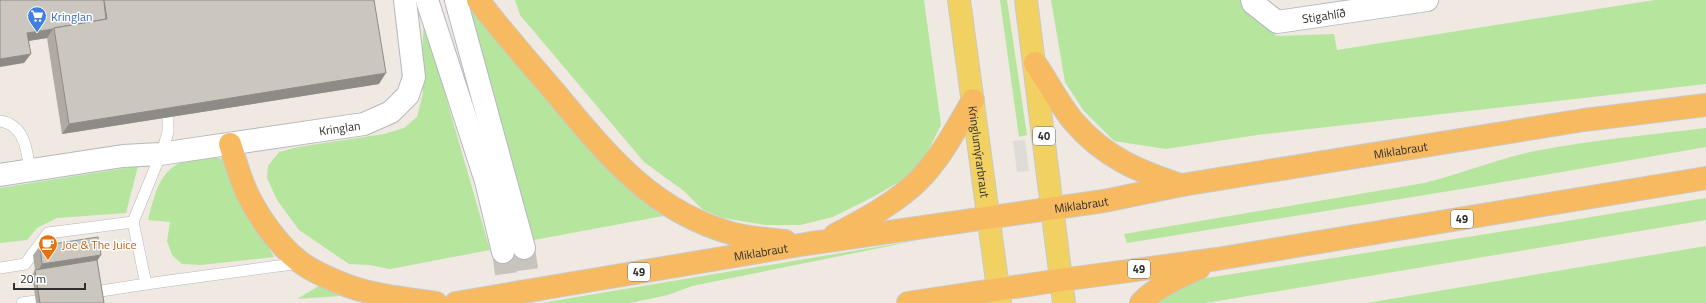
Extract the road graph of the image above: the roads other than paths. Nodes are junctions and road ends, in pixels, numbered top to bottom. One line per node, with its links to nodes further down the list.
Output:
1 (405, 0): 14 (street, Kringlan)
2 (427, 0): 25 (street)
3 (456, 0): 24 (street)
4 (478, 0): 23 (highway)
5 (959, 0): 10 (main road, Kringlumýrarbraut)
6 (1026, 0): 9 (main road, 40)
7 (1252, 0): 8 (street, Stigahlíð)
8 (1426, 0)
9 (1035, 63): 19 (highway); 20 (main road, 40)
10 (973, 100): 21 (main road, Kringlumýrarbraut); 23 (highway)
11 (1706, 105): 19 (highway, Miklabraut / 49)
12 (168, 117): 15 (lane)
13 (0, 121): 16 (lane)
14 (230, 144): 15 (street, Kringlan); 27 (highway)
15 (160, 154): 16 (street, Kringlan); 22 (lane)
16 (30, 170): 17 (street, Kringlan)
17 (0, 175)
18 (1706, 178): 26 (highway, 49)
19 (1182, 185): 20 (highway, Miklabraut / 49)
20 (1053, 208): 21 (highway, Miklabraut / 49); 29 (main road, 40)
21 (989, 218): 23 (highway, Miklabraut / 49); 32 (main road, Kringlumýrarbraut)
22 (133, 222): 28 (lane); 30 (lane)
23 (814, 243): 36 (highway, Miklabraut / 49)
24 (524, 248)
25 (503, 252)
26 (1217, 259): 29 (highway, 49); 39 (highway)
27 (301, 263): 30 (lane); 35 (highway)
28 (0, 268)
29 (1061, 280): 32 (highway, 49); 38 (main road, 40)
30 (146, 284): 31 (lane)
31 (76, 294)
32 (999, 296): 37 (highway, 49)
33 (61, 297): 34 (lane)
34 (22, 303)
35 (436, 303)
36 (456, 303)
37 (908, 303)
38 (1064, 303)
39 (1141, 303)

